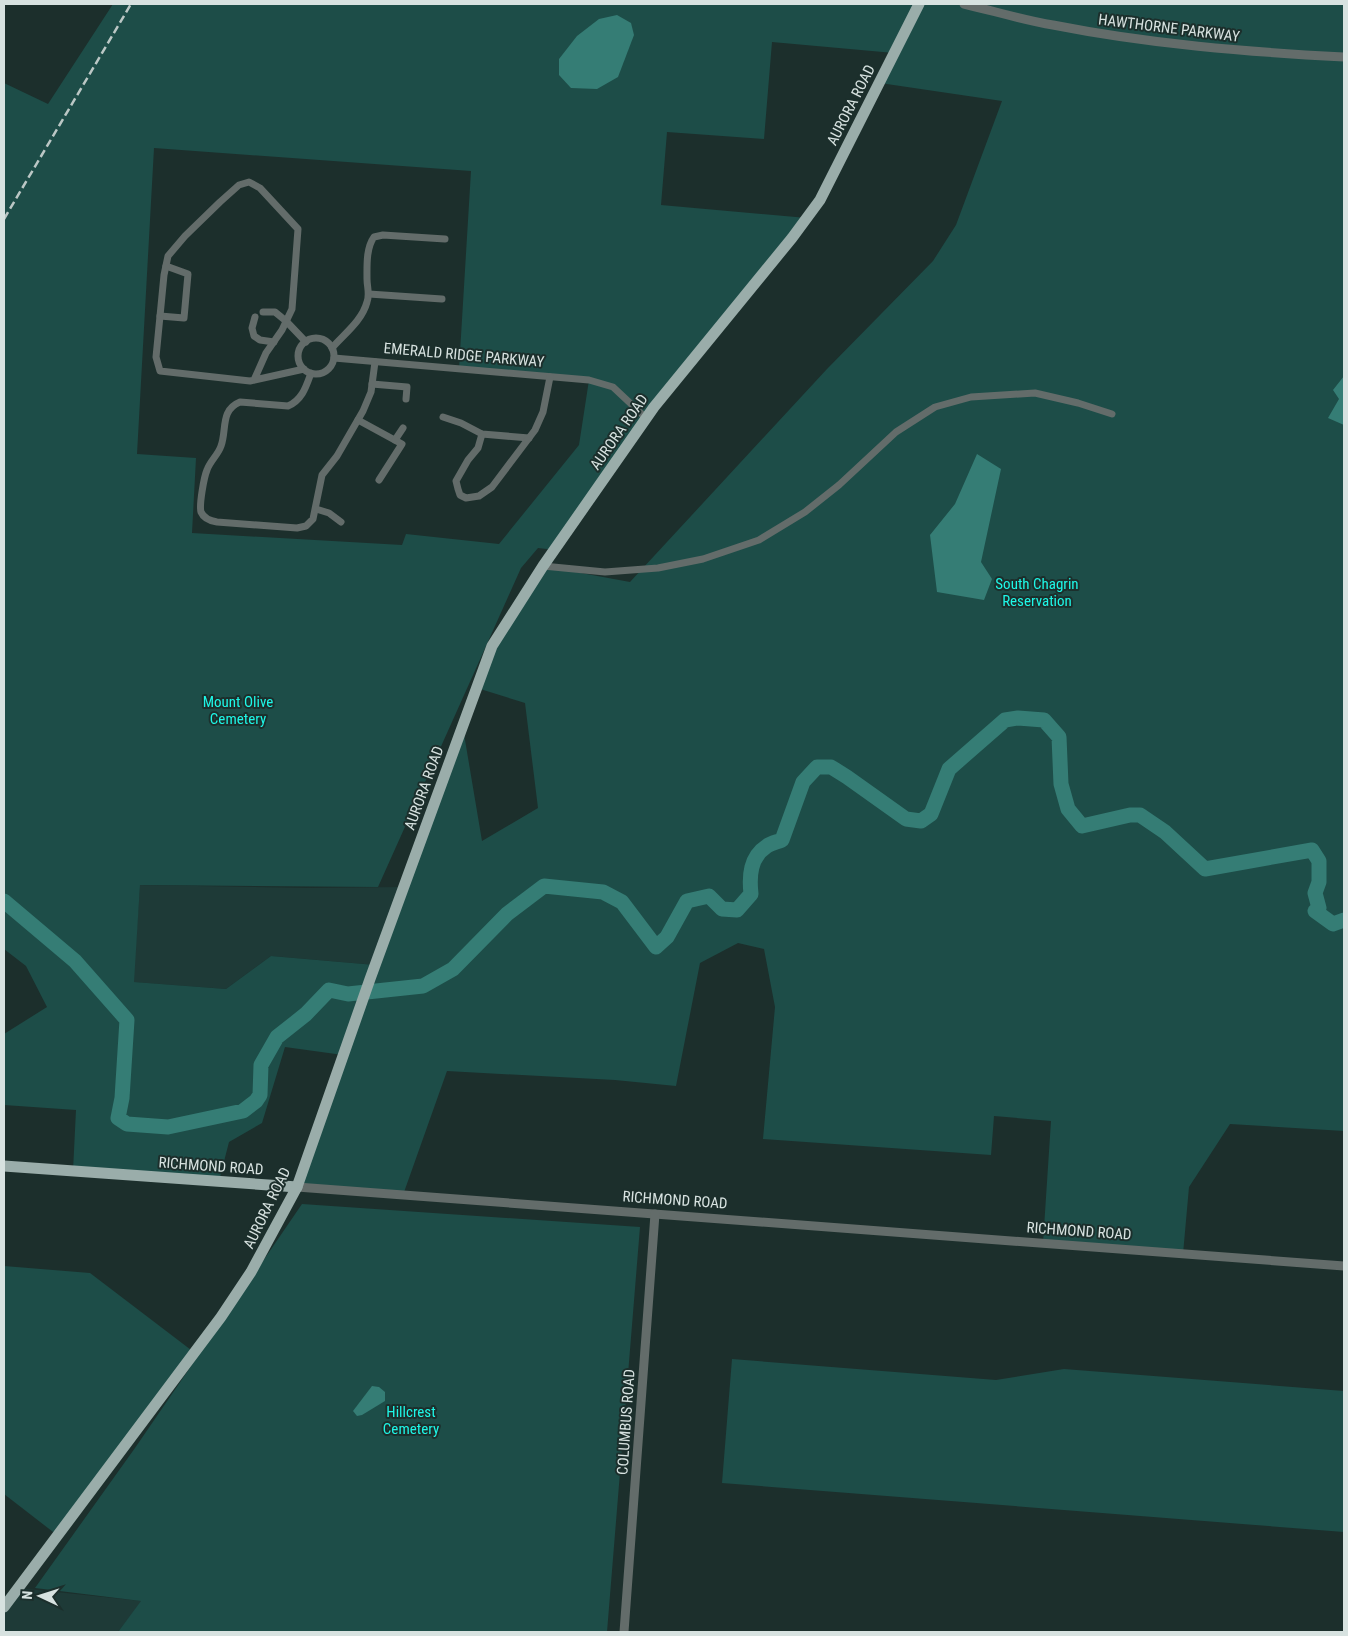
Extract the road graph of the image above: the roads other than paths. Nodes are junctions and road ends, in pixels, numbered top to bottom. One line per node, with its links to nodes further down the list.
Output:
1 (919, 4): 25 (main road, AURORA ROAD)
2 (964, 4): 3 (street, HAWTHORNE PARKWAY)
3 (1344, 57)
4 (445, 240): 6 (street)
5 (166, 266): 9 (street); 9 (street); 11 (street)
6 (369, 294): 7 (street); 14 (street)
7 (442, 299)
8 (263, 312): 11 (street)
9 (160, 316): 20 (street)
10 (255, 317): 12 (street)
11 (286, 321): 12 (street); 13 (street)
12 (274, 342): 20 (street)
13 (306, 342): 14 (street); 17 (street)
14 (332, 348): 15 (street)
15 (334, 358): 16 (street, EMERALD RIDGE PARKWAY); 18 (street)
16 (375, 362): 19 (street, EMERALD RIDGE PARKWAY); 21 (street, EMERALD RIDGE PARKWAY)
17 (304, 369): 18 (street); 20 (street)
18 (311, 373): 32 (street)
19 (550, 377): 25 (street, EMERALD RIDGE PARKWAY); 29 (street, EMERALD RIDGE PARKWAY)
20 (254, 380)
21 (372, 384): 22 (street); 26 (street, EMERALD RIDGE PARKWAY)
22 (406, 399)
23 (1112, 414): 34 (street)
24 (443, 417): 28 (street)
25 (646, 418): 34 (main road, AURORA ROAD)
26 (358, 420): 30 (street); 32 (street, EMERALD RIDGE PARKWAY)
27 (404, 428): 30 (street)
28 (482, 434): 29 (street); 29 (street, EMERALD RIDGE PARKWAY)
29 (529, 438)
30 (395, 440): 31 (street)
31 (379, 480)
32 (316, 509): 33 (street)
33 (341, 522)
34 (543, 566): 36 (main road, AURORA ROAD)
35 (4, 1166): 36 (main road, RICHMOND ROAD)
36 (297, 1187): 37 (street, RICHMOND ROAD); 39 (main road, AURORA ROAD)
37 (655, 1214): 38 (street, RICHMOND ROAD); 40 (street, COLUMBUS ROAD)
38 (1344, 1266)
39 (4, 1607)
40 (624, 1632)

